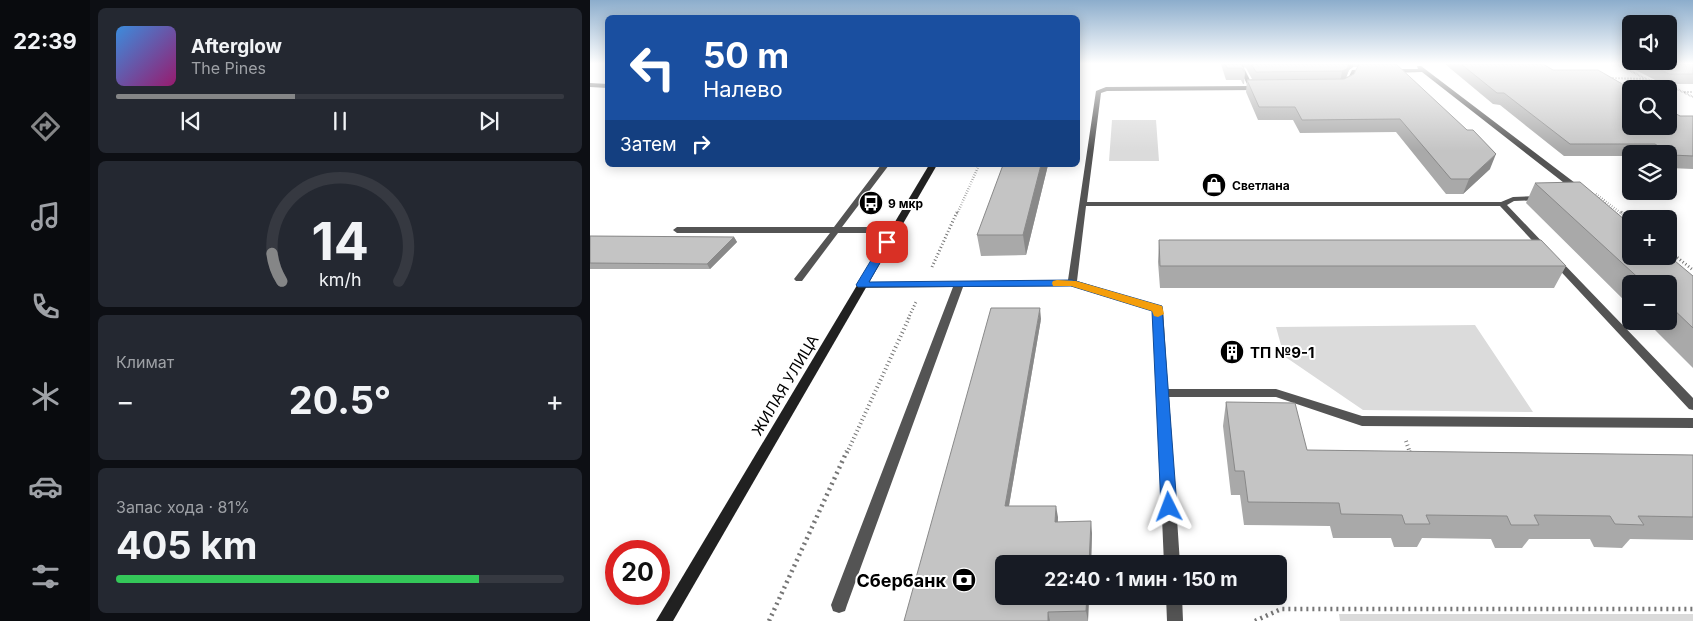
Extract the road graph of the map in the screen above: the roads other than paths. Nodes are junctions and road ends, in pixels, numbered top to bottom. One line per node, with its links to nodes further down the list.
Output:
1 (1098, 93): 7 (lane)
2 (1453, 93): 6 (lane)
3 (883, 167): 10 (lane)
4 (932, 167): 11 (main road, ЖИЛАЯ УЛИЦА)
5 (1551, 198): 8 (lane)
6 (1570, 198)
7 (1083, 204): 8 (lane); 13 (lane)
8 (1502, 204): 17 (lane)
9 (677, 230): 10 (lane)
10 (836, 230): 11 (lane); 12 (lane)
11 (894, 230): 15 (main road, ЖИЛАЯ УЛИЦА)
12 (800, 279)
13 (1072, 283): 14 (lane); 16 (lane)
14 (959, 284): 15 (lane); 20 (lane)
15 (862, 285): 22 (main road, ЖИЛАЯ УЛИЦА)
16 (1164, 393): 18 (lane); 19 (lane)
17 (1693, 406)
18 (1693, 423)
19 (1172, 555)
20 (839, 604)
21 (1174, 605): 23 (lane)
22 (664, 621)
23 (1175, 621)

